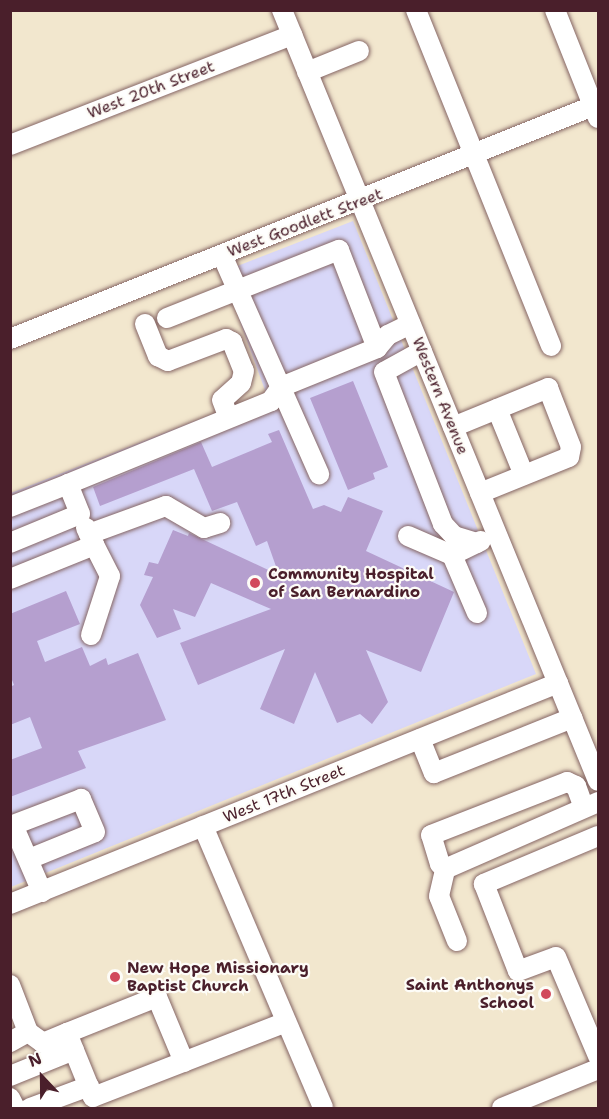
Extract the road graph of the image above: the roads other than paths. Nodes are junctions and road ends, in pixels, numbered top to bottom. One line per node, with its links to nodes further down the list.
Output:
1 (282, 10): 4 (street, Western Avenue)
2 (416, 10): 9 (street)
3 (555, 10): 7 (street)
4 (292, 35): 6 (street, Western Avenue); 8 (street, West 20th Street)
5 (359, 51): 6 (street)
6 (307, 72): 10 (street, Western Avenue)
7 (597, 109): 9 (street, West Goodlett Street)
8 (10, 145)
9 (475, 154): 10 (street, West Goodlett Street); 17 (street)
10 (361, 202): 11 (street, West Goodlett Street); 15 (street, Western Avenue)
11 (222, 255): 12 (street); 16 (street, West Goodlett Street)
12 (238, 292): 13 (street); 18 (street); 20 (street)
13 (167, 318)
14 (145, 324): 22 (street)
15 (411, 324): 18 (street); 19 (street, Western Avenue)
16 (10, 339)
17 (551, 346)
18 (377, 348): 20 (street)
19 (422, 351): 23 (street, Western Avenue); 35 (street)
20 (281, 387): 22 (street); 24 (street)
21 (497, 409): 23 (street); 25 (street); 25 (street)
22 (229, 418): 26 (street)
23 (453, 427): 27 (street, Western Avenue)
24 (319, 474)
25 (524, 476): 27 (street)
26 (68, 484): 28 (street); 29 (street)
27 (480, 493): 31 (street, Western Avenue)
28 (10, 507)
29 (80, 514): 33 (street); 34 (street)
30 (220, 523): 33 (street)
31 (497, 534): 35 (street); 40 (street, Western Avenue)
32 (408, 536): 36 (street)
33 (92, 540): 37 (street); 39 (street)
34 (10, 543)
35 (477, 543): 36 (street)
36 (452, 555): 38 (street)
37 (10, 579)
38 (477, 613)
39 (92, 635)
40 (558, 683): 41 (street, Western Avenue); 42 (street, West 17th Street)
41 (572, 718): 42 (street); 43 (street, Western Avenue)
42 (420, 739): 45 (street, West 17th Street)
43 (598, 781)
44 (591, 805): 47 (street); 49 (street)
45 (203, 826): 51 (street, West 17th Street); 55 (street)
46 (598, 836): 50 (street)
47 (473, 857): 49 (street); 50 (street)
48 (29, 859): 51 (street)
49 (445, 869): 53 (street)
50 (484, 884): 59 (street)
51 (42, 892): 52 (street, West 17th Street)
52 (12, 900)
53 (457, 940)
54 (12, 996): 56 (street)
55 (286, 1022): 60 (street); 68 (street)
56 (36, 1037): 57 (street); 58 (street); 61 (street)
57 (10, 1042)
58 (71, 1042): 60 (street); 61 (street); 64 (street)
59 (598, 1056)
60 (184, 1062): 64 (street)
61 (43, 1063): 63 (street)
62 (598, 1069): 69 (street)
63 (10, 1076)
64 (89, 1086): 67 (street)
65 (10, 1098): 66 (street)
66 (15, 1108)
67 (30, 1108)
68 (323, 1108)
69 (502, 1108)

